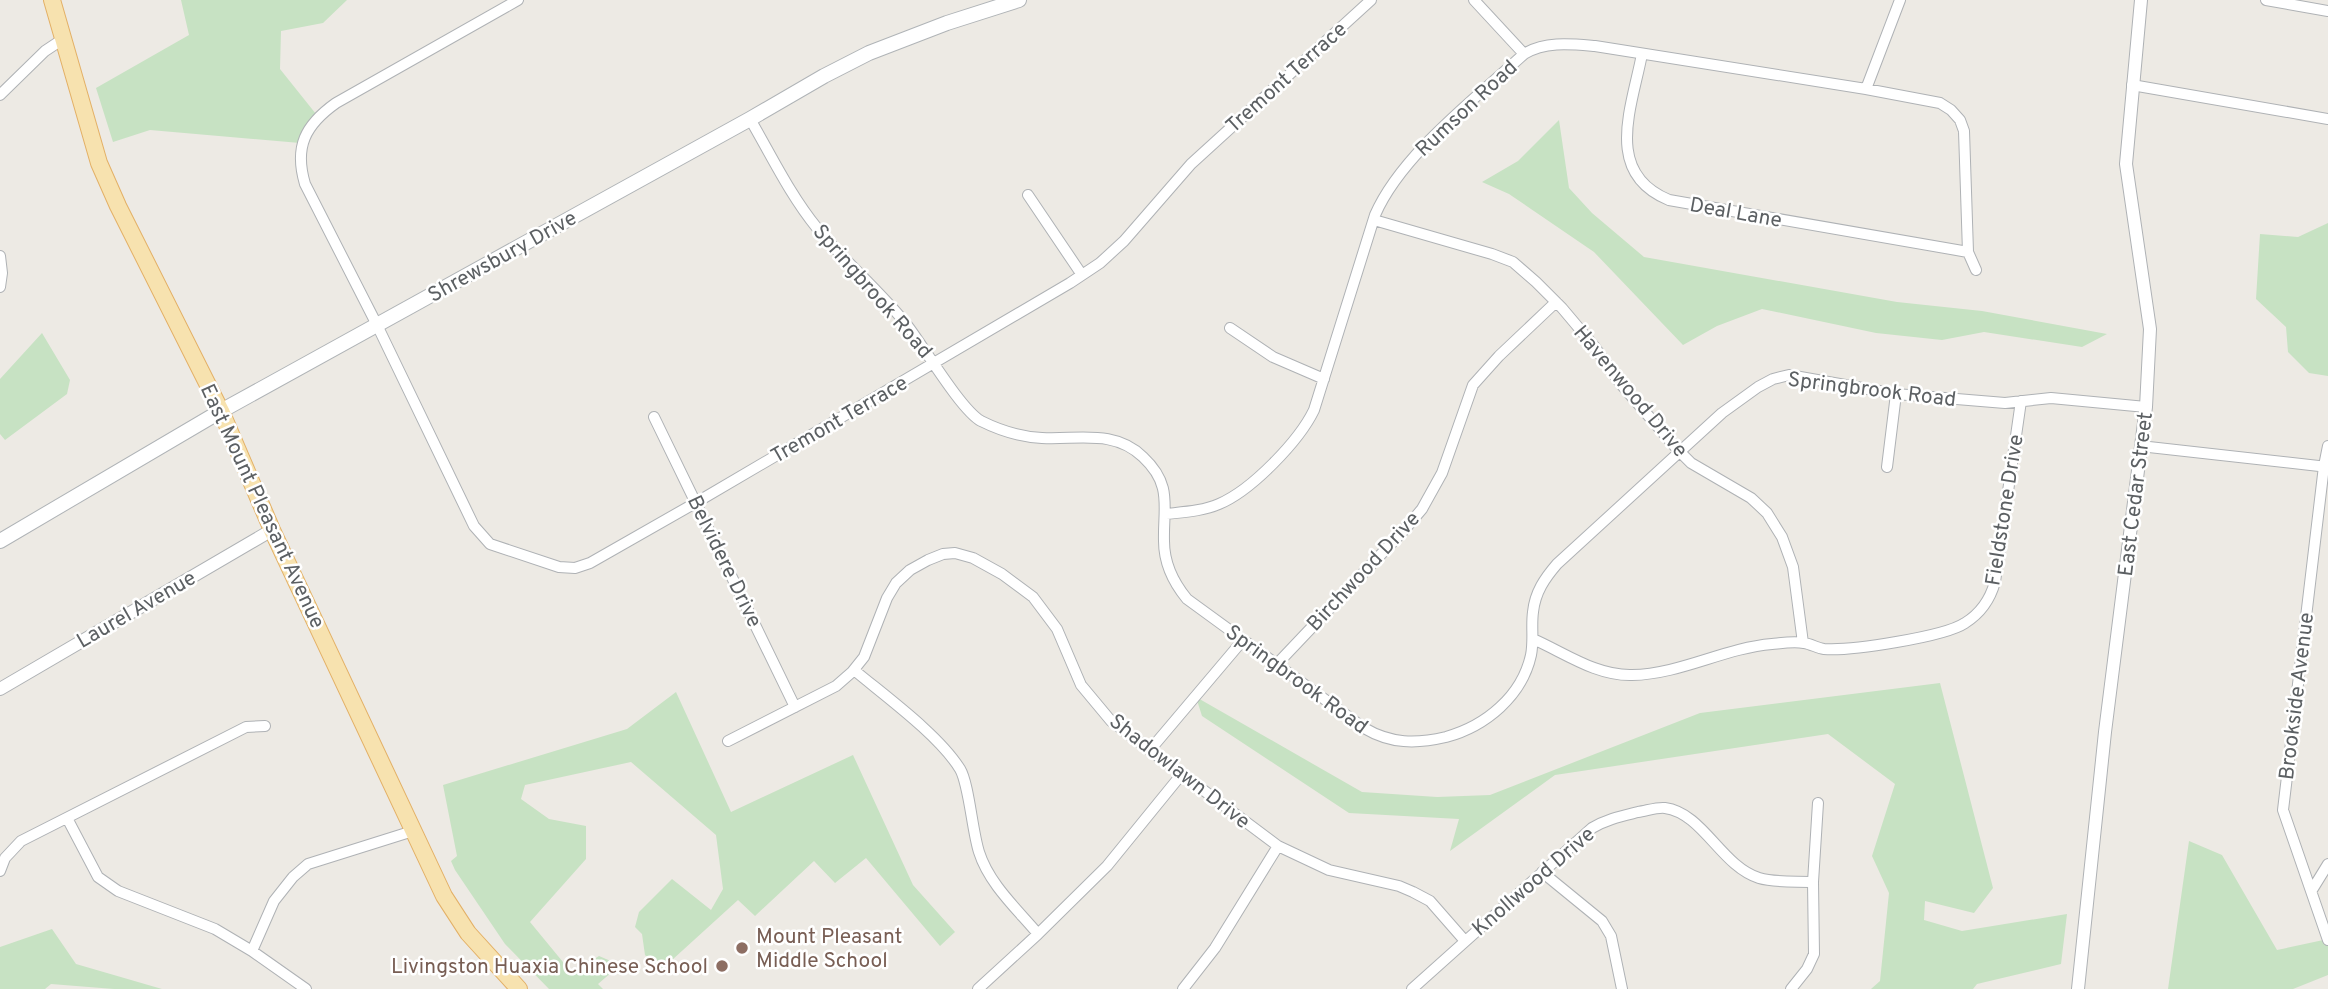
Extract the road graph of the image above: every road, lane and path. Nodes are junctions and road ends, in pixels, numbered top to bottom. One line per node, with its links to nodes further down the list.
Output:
1 (52, 0): 10 (main road, East Mount Pleasant Avenue)
2 (518, 0): 26 (street, Tremont Terrace)
3 (1019, 0): 17 (main road, Shrewsbury Drive)
4 (1371, 0): 23 (street, Tremont Terrace)
5 (1474, 0): 11 (street)
6 (1900, 0): 14 (street)
7 (2141, 0): 13 (street, East Cedar Street)
8 (2266, 0): 9 (street)
9 (2328, 11)
10 (63, 39): 15 (street); 33 (main road, East Mount Pleasant Avenue)
11 (1524, 54): 12 (street, Rumson Road); 19 (street, Rumson Road)
12 (1642, 54): 14 (street, Rumson Road); 20 (street, Deal Lane)
13 (2132, 85): 16 (street); 32 (street, East Cedar Street)
14 (1866, 89): 20 (street, Rumson Road)
15 (0, 95)
16 (2328, 118)
17 (750, 119): 26 (main road, Shrewsbury Drive); 28 (street, Springbrook Road)
18 (1028, 195): 23 (street)
19 (1374, 220): 25 (street, Havenwood Drive); 29 (street, Rumson Road)
20 (1968, 252): 22 (street)
21 (0, 256): 24 (street)
22 (1976, 270)
23 (1082, 275): 28 (street, Tremont Terrace)
24 (0, 287)
25 (1556, 302): 37 (street, Havenwood Drive); 47 (street, Birchwood Drive)
26 (377, 325): 33 (main road, Shrewsbury Drive); 40 (street, Tremont Terrace)
27 (1230, 328): 29 (street)
28 (935, 362): 40 (street, Tremont Terrace); 41 (street, Springbrook Road)
29 (1324, 379): 41 (street, Rumson Road)
30 (1896, 394): 31 (street, Springbrook Road); 37 (street, Springbrook Road); 39 (street)
31 (2021, 401): 32 (street, Springbrook Road); 46 (street, Fieldstone Drive)
32 (2146, 407): 35 (street, East Cedar Street)
33 (221, 411): 42 (main road, East Mount Pleasant Avenue); 43 (main road, Shrewsbury Drive)
34 (654, 417): 40 (street, Belvidere Drive)
35 (2140, 446): 38 (street); 75 (street, East Cedar Street)
36 (2328, 446): 38 (street, Brookside Avenue)
37 (1680, 452): 44 (street, Springbrook Road); 46 (street, Havenwood Drive)
38 (2326, 466): 63 (street, Brookside Avenue)
39 (1887, 467)
40 (697, 502): 50 (street, Belvidere Drive)
41 (1166, 514): 45 (street, Springbrook Road)
42 (272, 530): 49 (street, Laurel Avenue); 57 (main road, East Mount Pleasant Avenue)
43 (0, 541)
44 (1533, 639): 46 (street, Fieldstone Drive); 47 (street, Springbrook Road)
45 (1243, 640): 47 (street, Springbrook Road); 53 (street)
46 (1803, 643)
47 (1277, 664)
48 (854, 670): 50 (street, Shadowlawn Drive); 53 (street, Shadowlawn Drive); 64 (street)
49 (0, 689)
50 (795, 707): 52 (street, Shadowlawn Drive)
51 (265, 726): 56 (street)
52 (728, 741)
53 (1150, 750): 54 (street, Shadowlawn Drive)
54 (1181, 775): 58 (street, Shadowlawn Drive); 64 (street)
55 (1818, 803): 62 (street)
56 (66, 818): 60 (street); 67 (street)
57 (413, 831): 67 (street); 69 (main road, East Mount Pleasant Avenue)
58 (1278, 846): 66 (street, Shadowlawn Drive); 71 (street)
59 (2328, 864): 63 (street)
60 (0, 872)
61 (1542, 872): 62 (street, Knollwood Drive); 66 (street, Knollwood Drive); 73 (street)
62 (1814, 881): 74 (street)
63 (2312, 890): 65 (street, Brookside Avenue)
64 (1038, 934): 70 (street)
65 (2328, 940)
66 (1465, 941): 72 (street, Knollwood Drive)
67 (252, 951): 68 (street)
68 (306, 989)
69 (519, 989)
70 (978, 989)
71 (1183, 989)
72 (1412, 989)
73 (1622, 989)
74 (1791, 989)
75 (2078, 989)

